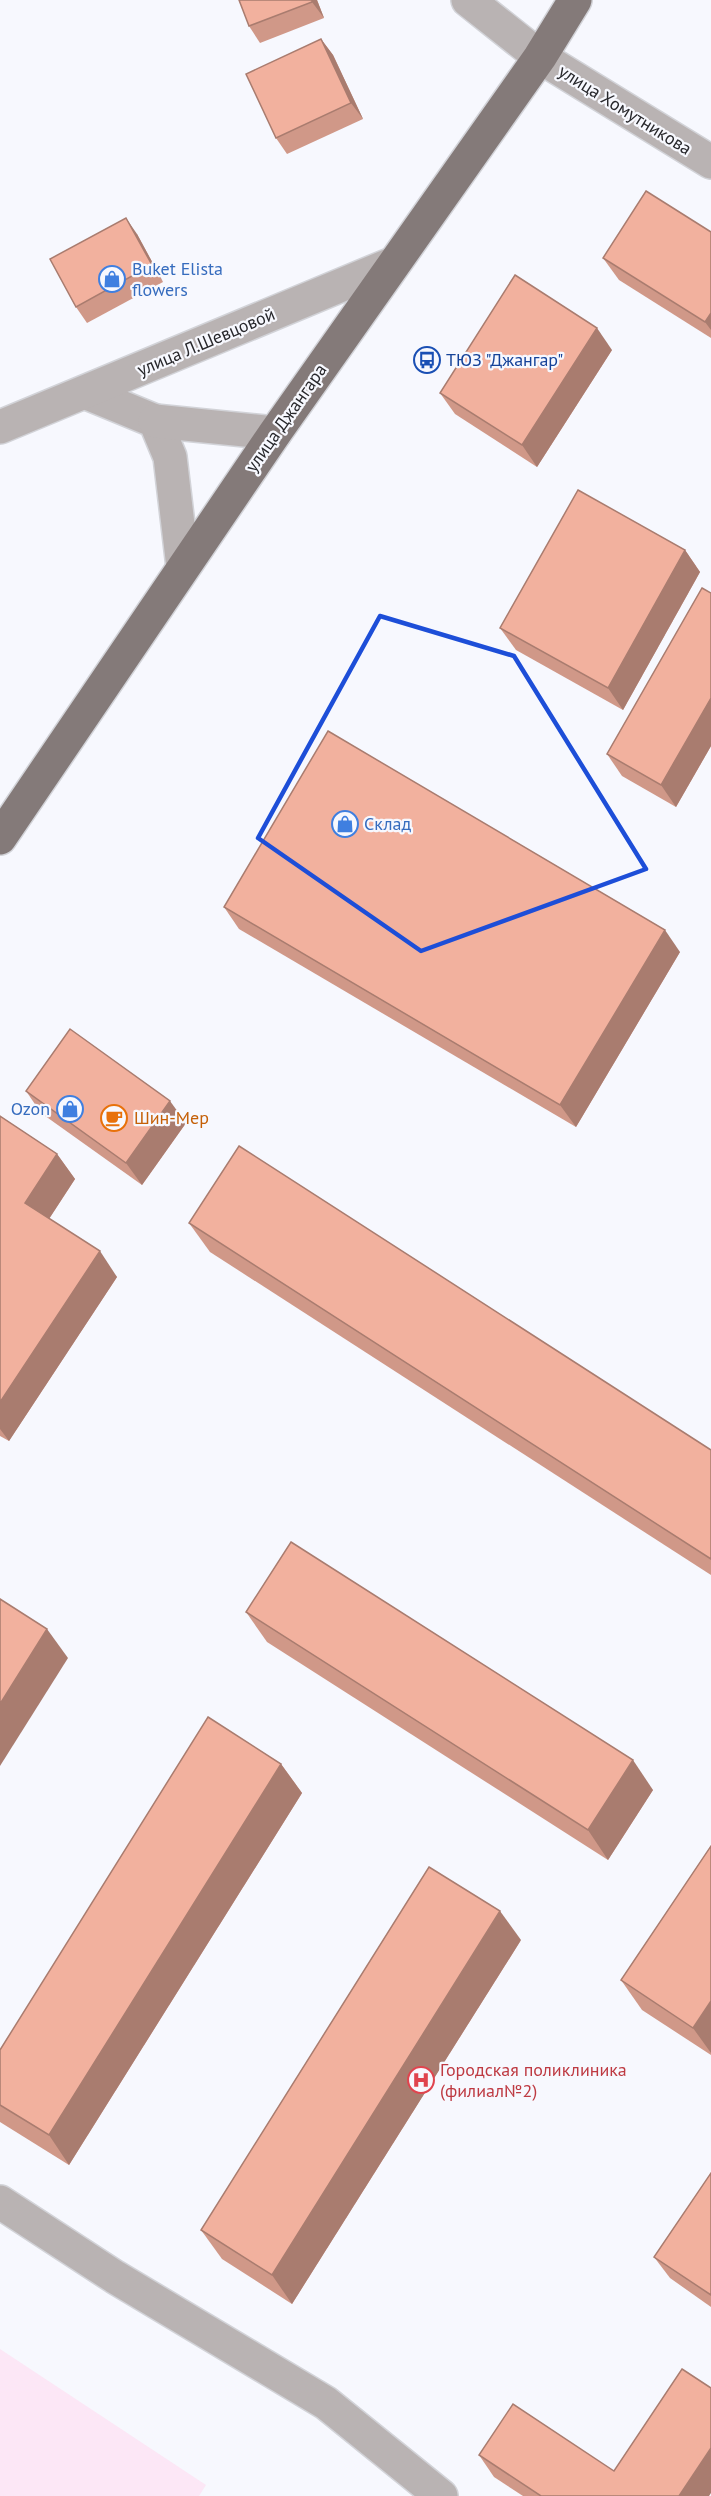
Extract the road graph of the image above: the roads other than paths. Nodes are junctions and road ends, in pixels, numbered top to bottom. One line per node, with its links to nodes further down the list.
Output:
1 (468, 0): 3 (street, улица Хомутникова)
2 (575, 0): 3 (main road, улица Джангара)
3 (540, 57): 4 (street, улица Хомутникова); 5 (main road, улица Джангара)
4 (711, 162)
5 (393, 264): 6 (street, улица Л.Шевцовой); 9 (main road, улица Джангара)
6 (87, 393): 7 (street); 8 (street, улица Л.Шевцовой)
7 (155, 421): 9 (street); 10 (street)
8 (0, 428)
9 (274, 433): 10 (main road, улица Джангара)
10 (183, 567): 11 (main road, улица Джангара)
11 (0, 838)
12 (0, 2202): 13 (street)
13 (441, 2496)

